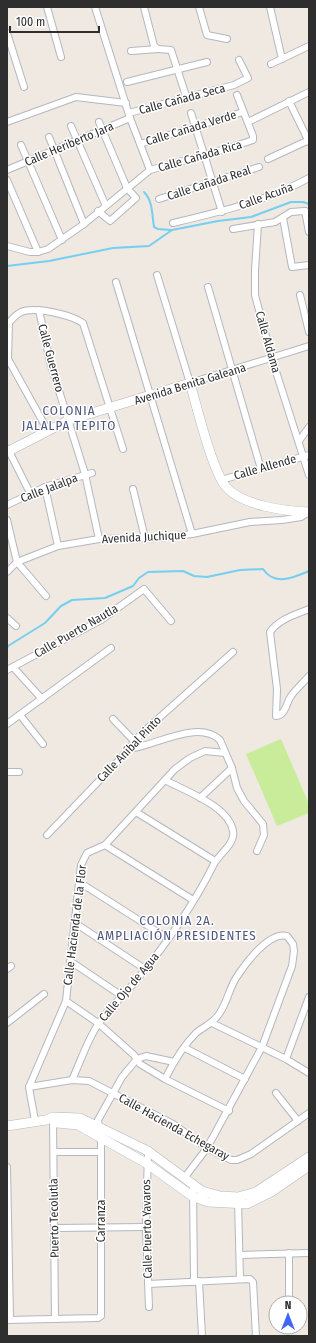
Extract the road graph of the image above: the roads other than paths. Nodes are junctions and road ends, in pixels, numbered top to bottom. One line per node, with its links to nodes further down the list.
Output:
1 (47, 7): 11 (street)
2 (95, 7): 23 (street)
3 (144, 7): 9 (street)
4 (199, 7): 7 (street)
5 (270, 7): 12 (street)
6 (7, 33): 18 (street)
7 (227, 39)
8 (309, 46): 12 (street)
9 (158, 49): 10 (street); 16 (street)
10 (131, 51)
11 (61, 57)
12 (282, 59): 15 (street)
13 (239, 60): 21 (street, Calle Cañada Seca)
14 (207, 62): 16 (street)
15 (271, 64)
16 (178, 70): 17 (street); 21 (street)
17 (128, 82)
18 (24, 88)
19 (309, 92): 22 (street, Calle Cañada Verde)
20 (237, 95): 24 (street)
21 (187, 99): 26 (street, Calle Cañada Seca)
22 (289, 101): 29 (street, Calle Cañada Verde); 35 (street)
23 (126, 103): 26 (street); 27 (street)
24 (243, 112): 29 (street); 31 (street, Calle Cañada Verde)
25 (191, 113): 31 (street)
26 (130, 116): 32 (street, Calle Heriberto Jara); 36 (street)
27 (7, 122)
28 (99, 122): 32 (street)
29 (248, 122): 39 (street, Calle Cañada Rica)
30 (71, 126): 34 (street)
31 (195, 126): 36 (street, Calle Cañada Verde); 39 (street)
32 (102, 131): 34 (street, Calle Heriberto Jara); 48 (street)
33 (49, 137): 38 (street)
34 (78, 141): 38 (street, Calle Heriberto Jara); 50 (street)
35 (309, 141): 40 (street)
36 (140, 144): 44 (street)
37 (21, 145): 41 (street)
38 (54, 151): 41 (street, Calle Heriberto Jara); 56 (street)
39 (204, 156): 44 (street, Calle Cañada Rica); 47 (street)
40 (268, 159)
41 (28, 162): 43 (street, Calle Heriberto Jara); 60 (street)
42 (258, 167): 47 (street, Calle Cañada Real)
43 (7, 170)
44 (150, 170): 48 (street)
45 (309, 178): 52 (street, Calle Acuña)
46 (7, 180): 62 (street)
47 (213, 183): 49 (street, Calle Cañada Real); 52 (street)
48 (127, 188): 50 (street); 51 (street)
49 (159, 199)
50 (105, 204): 51 (street)
51 (98, 212): 56 (street)
52 (222, 212): 55 (street, Calle Acuña)
53 (307, 212): 54 (street); 59 (street)
54 (283, 218): 57 (street); 63 (street)
55 (173, 223)
56 (84, 224): 60 (street)
57 (258, 224): 58 (street); 74 (street, Calle Aldama)
58 (232, 228)
59 (309, 232)
60 (62, 240): 62 (street)
61 (7, 246): 62 (street)
62 (38, 252)
63 (309, 264)
64 (157, 275): 76 (street)
65 (116, 282): 77 (street)
66 (208, 287): 75 (street)
67 (300, 295): 69 (street)
68 (309, 303): 69 (street)
69 (302, 306): 72 (street)
70 (39, 310): 71 (street); 78 (street); 79 (street, Calle Guerrero)
71 (8, 324): 81 (street)
72 (309, 332)
73 (309, 346): 74 (street, Avenida Benita Galeana)
74 (272, 359): 75 (street, Avenida Benita Galeana); 82 (street, Calle Aldama)
75 (232, 371): 76 (street, Avenida Benita Galeana); 86 (street)
76 (190, 383): 77 (street, Avenida Benita Galeana); 90 (street)
77 (150, 396): 78 (street, Avenida Benita Galeana); 97 (street)
78 (110, 408): 79 (street, Avenida Benita Galeana); 83 (street)
79 (69, 420): 81 (street, Avenida Benita Galeana); 88 (street, Calle Guerrero)
80 (309, 426): 82 (street)
81 (48, 431): 84 (street, Avenida Benita Galeana)
82 (299, 441): 85 (street, Calle Aldama)
83 (123, 449)
84 (8, 450): 93 (street)
85 (306, 456): 86 (street, Calle Allende); 89 (street, Calle Aldama)
86 (261, 469): 90 (street, Calle Allende)
87 (92, 472): 88 (street, Calle Jalalpa)
88 (85, 474): 91 (street, Calle Jalalpa); 99 (street, Calle Guerrero)
89 (309, 475)
90 (222, 480): 95 (street)
91 (45, 487): 93 (street, Calle Jalalpa); 100 (street)
92 (133, 489): 98 (street)
93 (30, 493): 94 (street, Calle Jalalpa)
94 (7, 505)
95 (309, 512): 97 (street, Avenida Juchique)
96 (7, 520): 101 (street)
97 (192, 534): 98 (street, Avenida Juchique)
98 (145, 538): 99 (street, Avenida Juchique)
99 (99, 539): 100 (street, Avenida Juchique)
100 (58, 546): 101 (street, Avenida Juchique)
101 (17, 562): 102 (street, Avenida Juchique); 103 (street)
102 (7, 572)
103 (46, 596)
104 (309, 609): 111 (street)
105 (7, 618): 107 (street)
106 (171, 621): 110 (street, Calle Puerto Nautla)
107 (16, 626)
108 (111, 648): 112 (street)
109 (233, 652): 116 (street, Calle Aníbal Pinto)
110 (10, 668): 112 (street)
111 (309, 676)
112 (42, 699): 113 (street)
113 (20, 715): 115 (street); 117 (street)
114 (113, 719): 116 (street)
115 (7, 724)
116 (135, 742): 118 (street, Calle Aníbal Pinto)
117 (43, 744)
118 (129, 749): 119 (street); 126 (street, Calle Aníbal Pinto)
119 (225, 753): 120 (street); 123 (street, Calle Hacienda de la Flor)
120 (232, 768): 124 (street); 128 (street)
121 (7, 772): 122 (street)
122 (19, 772)
123 (165, 780): 124 (street, Calle Ojo de Agua); 125 (street, Calle Hacienda de la Flor)
124 (200, 798): 129 (street, Calle Ojo de Agua)
125 (136, 812): 127 (street, Calle Hacienda de la Flor); 129 (street)
126 (47, 835)
127 (105, 845): 130 (street, Calle Hacienda de la Flor); 131 (street)
128 (257, 851)
129 (215, 861): 131 (street, Calle Ojo de Agua)
130 (79, 882): 132 (street, Calle Hacienda de la Flor); 133 (street)
131 (193, 900): 133 (street, Calle Ojo de Agua)
132 (75, 923): 134 (street, Calle Hacienda de la Flor); 135 (street)
133 (167, 938): 135 (street, Calle Ojo de Agua)
134 (70, 961): 137 (street); 139 (street, Calle Hacienda de la Flor)
135 (145, 969): 137 (street, Calle Ojo de Agua)
136 (44, 994): 140 (street)
137 (122, 996): 141 (street, Calle Ojo de Agua)
138 (309, 997): 146 (street)
139 (66, 1001): 141 (street); 152 (street, Calle Hacienda de la Flor)
140 (7, 1023)
141 (98, 1023): 145 (street); 151 (street, Calle Ojo de Agua)
142 (212, 1023): 143 (street); 144 (street); 144 (street)
143 (185, 1048): 147 (street); 150 (street)
144 (262, 1048): 146 (street); 150 (street)
145 (137, 1059): 147 (street); 149 (street); 153 (street)
146 (286, 1059): 148 (street)
147 (174, 1062): 149 (street)
148 (309, 1073)
149 (165, 1079): 155 (street)
150 (245, 1079): 155 (street)
151 (72, 1080): 152 (street, Calle Hacienda Echegaray); 153 (street, Calle Hacienda Echegaray)
152 (29, 1088): 158 (street)
153 (113, 1092): 161 (street); 163 (street, Calle Hacienda Echegaray)
154 (276, 1093): 159 (street)
155 (228, 1111): 163 (street)
156 (309, 1113): 159 (street, Calle Hacienda Echegaray)
157 (51, 1120): 158 (street); 161 (street); 162 (street); 165 (street, Puerto Tecolutla)
158 (35, 1121): 160 (street)
159 (298, 1121): 163 (street, Calle Hacienda Echegaray)
160 (7, 1126)
161 (98, 1126): 162 (street, Carranza); 164 (street)
162 (101, 1139): 166 (street, Carranza); 167 (street)
163 (207, 1148): 170 (street)
164 (148, 1151): 167 (street, Calle Puerto Yavaros); 170 (street)
165 (54, 1152): 166 (street); 175 (street, Puerto Tecolutla)
166 (101, 1152): 176 (street, Carranza)
167 (146, 1163): 172 (street); 174 (street, Calle Puerto Yavaros)
168 (307, 1164): 173 (street)
169 (7, 1167): 186 (street)
170 (185, 1177): 171 (street)
171 (192, 1185): 172 (street); 173 (street)
172 (192, 1196): 173 (street); 181 (street)
173 (238, 1201): 179 (street)
174 (146, 1227): 176 (street); 182 (street, Calle Puerto Yavaros)
175 (55, 1228): 176 (street); 185 (street, Puerto Tecolutla)
176 (101, 1228): 185 (street, Carranza)
177 (289, 1253): 178 (street); 179 (street); 183 (street)
178 (309, 1254)
179 (240, 1255): 180 (street)
180 (240, 1279): 181 (street); 188 (street)
181 (196, 1281): 182 (street); 187 (street)
182 (148, 1284): 184 (street, Calle Puerto Yavaros)
183 (289, 1295)
184 (148, 1307)
185 (55, 1319): 186 (street)
186 (8, 1320)
187 (202, 1336)
188 (256, 1336)

